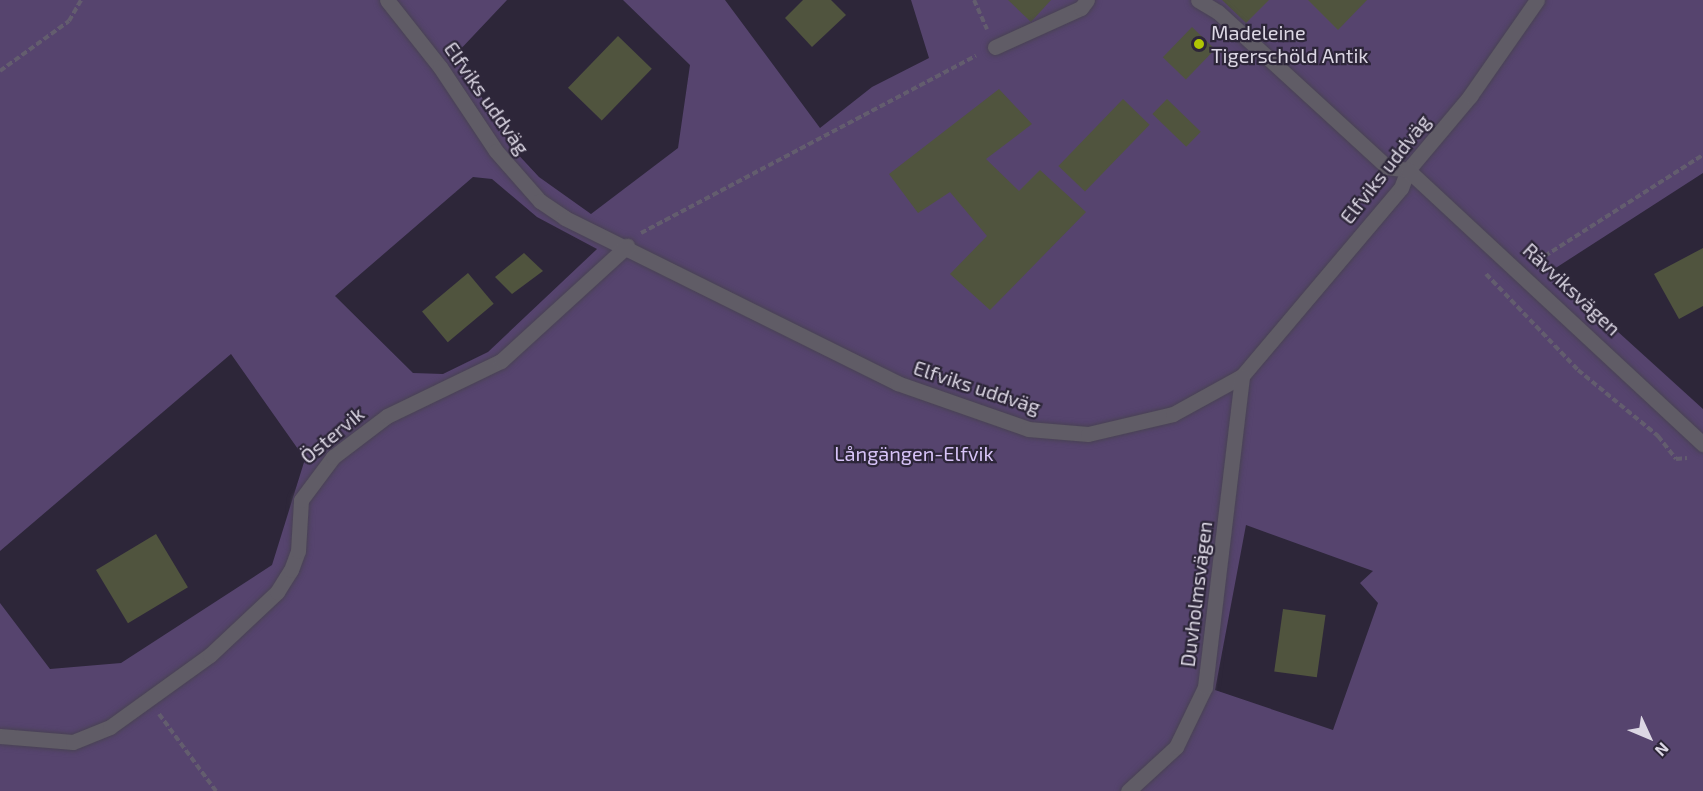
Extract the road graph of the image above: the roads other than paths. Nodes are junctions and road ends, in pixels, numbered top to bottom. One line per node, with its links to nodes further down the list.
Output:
1 (387, 0): 7 (street, Elfviks uddväg)
2 (1087, 0): 5 (street)
3 (1198, 0): 6 (street)
4 (1537, 0): 6 (street, Elfviks uddväg)
5 (995, 46)
6 (1408, 170): 8 (street, Elfviks uddväg); 9 (street, Rävviksvägen)
7 (627, 246): 8 (street, Elfviks uddväg); 10 (street, Östervik)
8 (1242, 376): 11 (street, Duvholmsvägen)
9 (1703, 444)
10 (0, 736)
11 (1128, 791)

